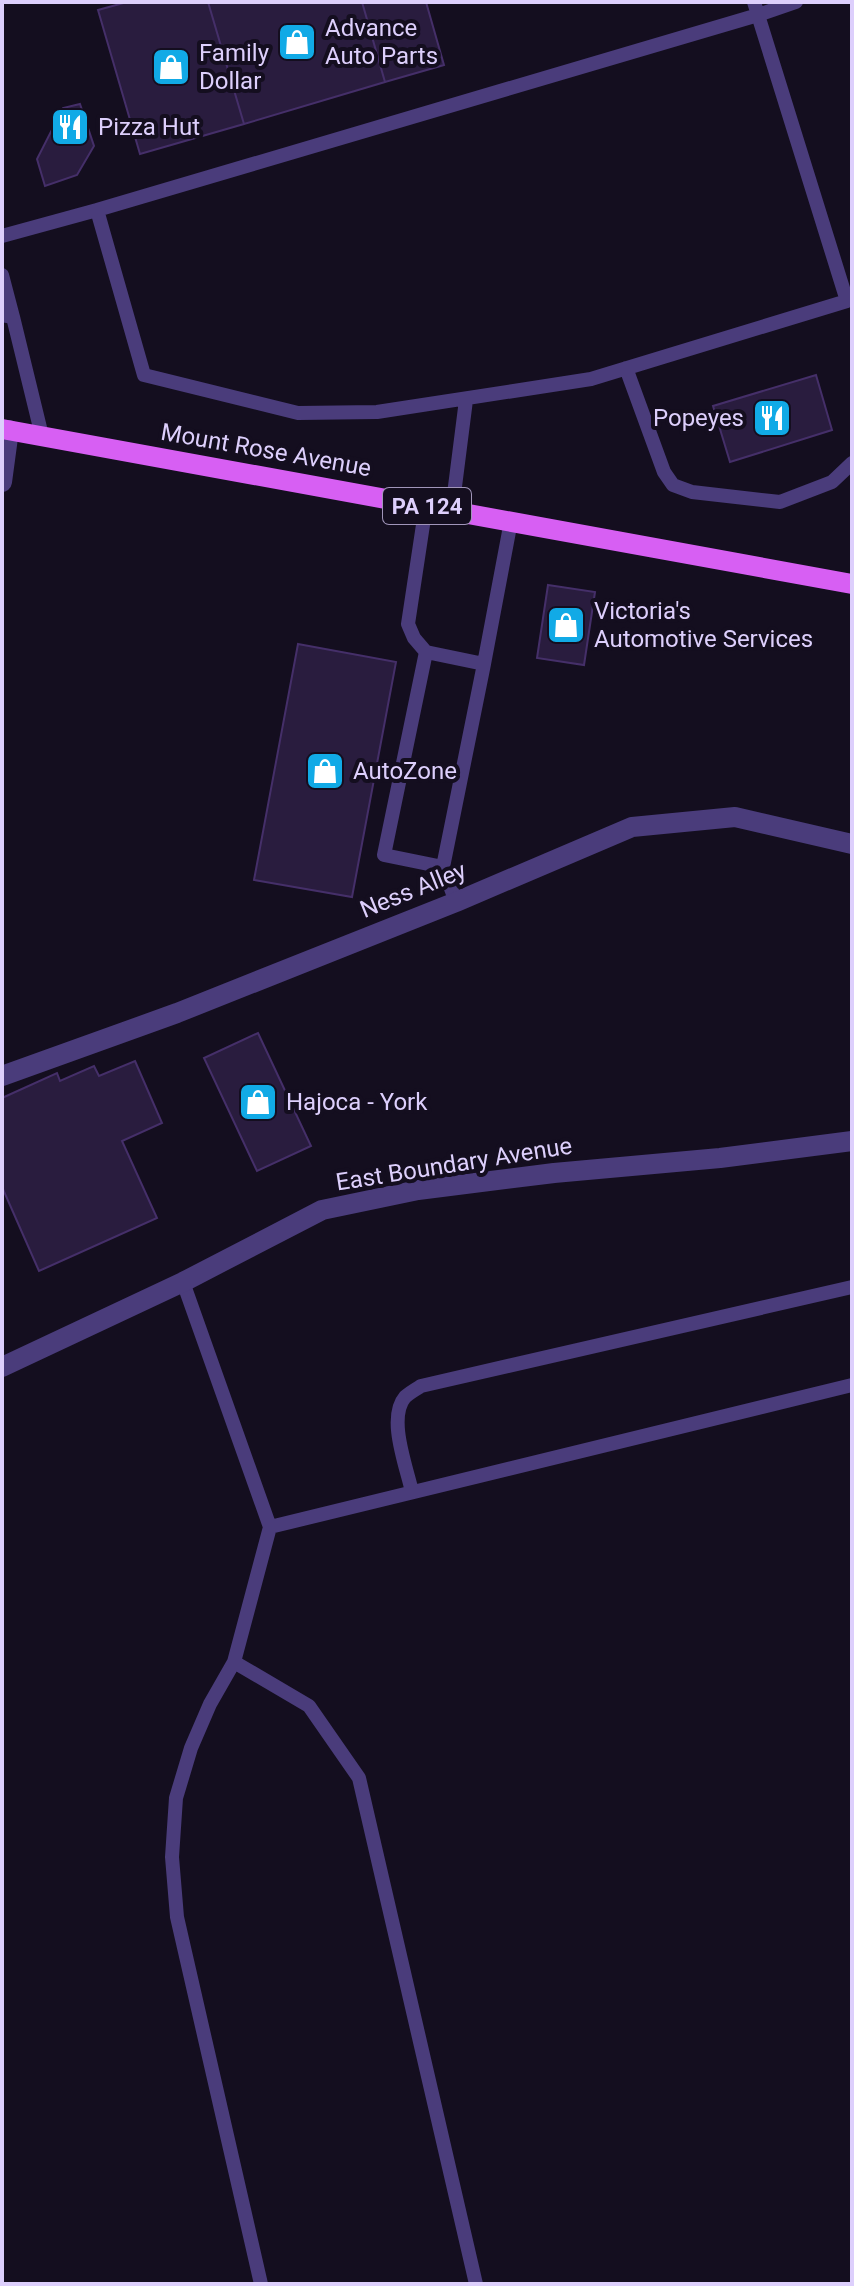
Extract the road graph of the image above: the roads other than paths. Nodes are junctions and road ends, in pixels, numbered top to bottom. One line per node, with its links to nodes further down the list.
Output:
1 (796, 2): 2 (lane)
2 (756, 8): 3 (lane); 6 (lane)
3 (97, 210): 4 (lane); 10 (lane)
4 (2, 236)
5 (2, 275): 7 (lane)
6 (850, 300): 8 (lane); 9 (lane)
7 (8, 316): 12 (lane)
8 (852, 318)
9 (626, 368): 10 (lane); 13 (lane)
10 (466, 400): 16 (lane)
11 (6, 429): 12 (main road, Mount Rose Avenue / PA 124); 14 (street)
12 (42, 436): 15 (main road, Mount Rose Avenue / PA 124)
13 (852, 463)
14 (2, 482)
15 (426, 505): 16 (main road, Mount Rose Avenue / PA 124); 19 (lane)
16 (452, 510): 17 (main road, Mount Rose Avenue / PA 124)
17 (511, 521): 18 (main road, Mount Rose Avenue / PA 124); 20 (lane)
18 (852, 584)
19 (426, 652): 20 (lane); 22 (lane)
20 (484, 664): 22 (lane)
21 (852, 844): 23 (street, Ness Alley)
22 (443, 867): 23 (lane)
23 (456, 902): 24 (street, Ness Alley)
24 (2, 1076)
25 (852, 1141): 26 (street, East Boundary Avenue)
26 (183, 1282): 28 (street, East Boundary Avenue); 31 (lane)
27 (852, 1287): 30 (lane)
28 (2, 1367)
29 (852, 1385): 30 (lane)
30 (412, 1492): 31 (lane)
31 (270, 1527): 32 (lane)
32 (234, 1662): 33 (lane); 34 (lane)
33 (261, 2284)
34 (476, 2284)

